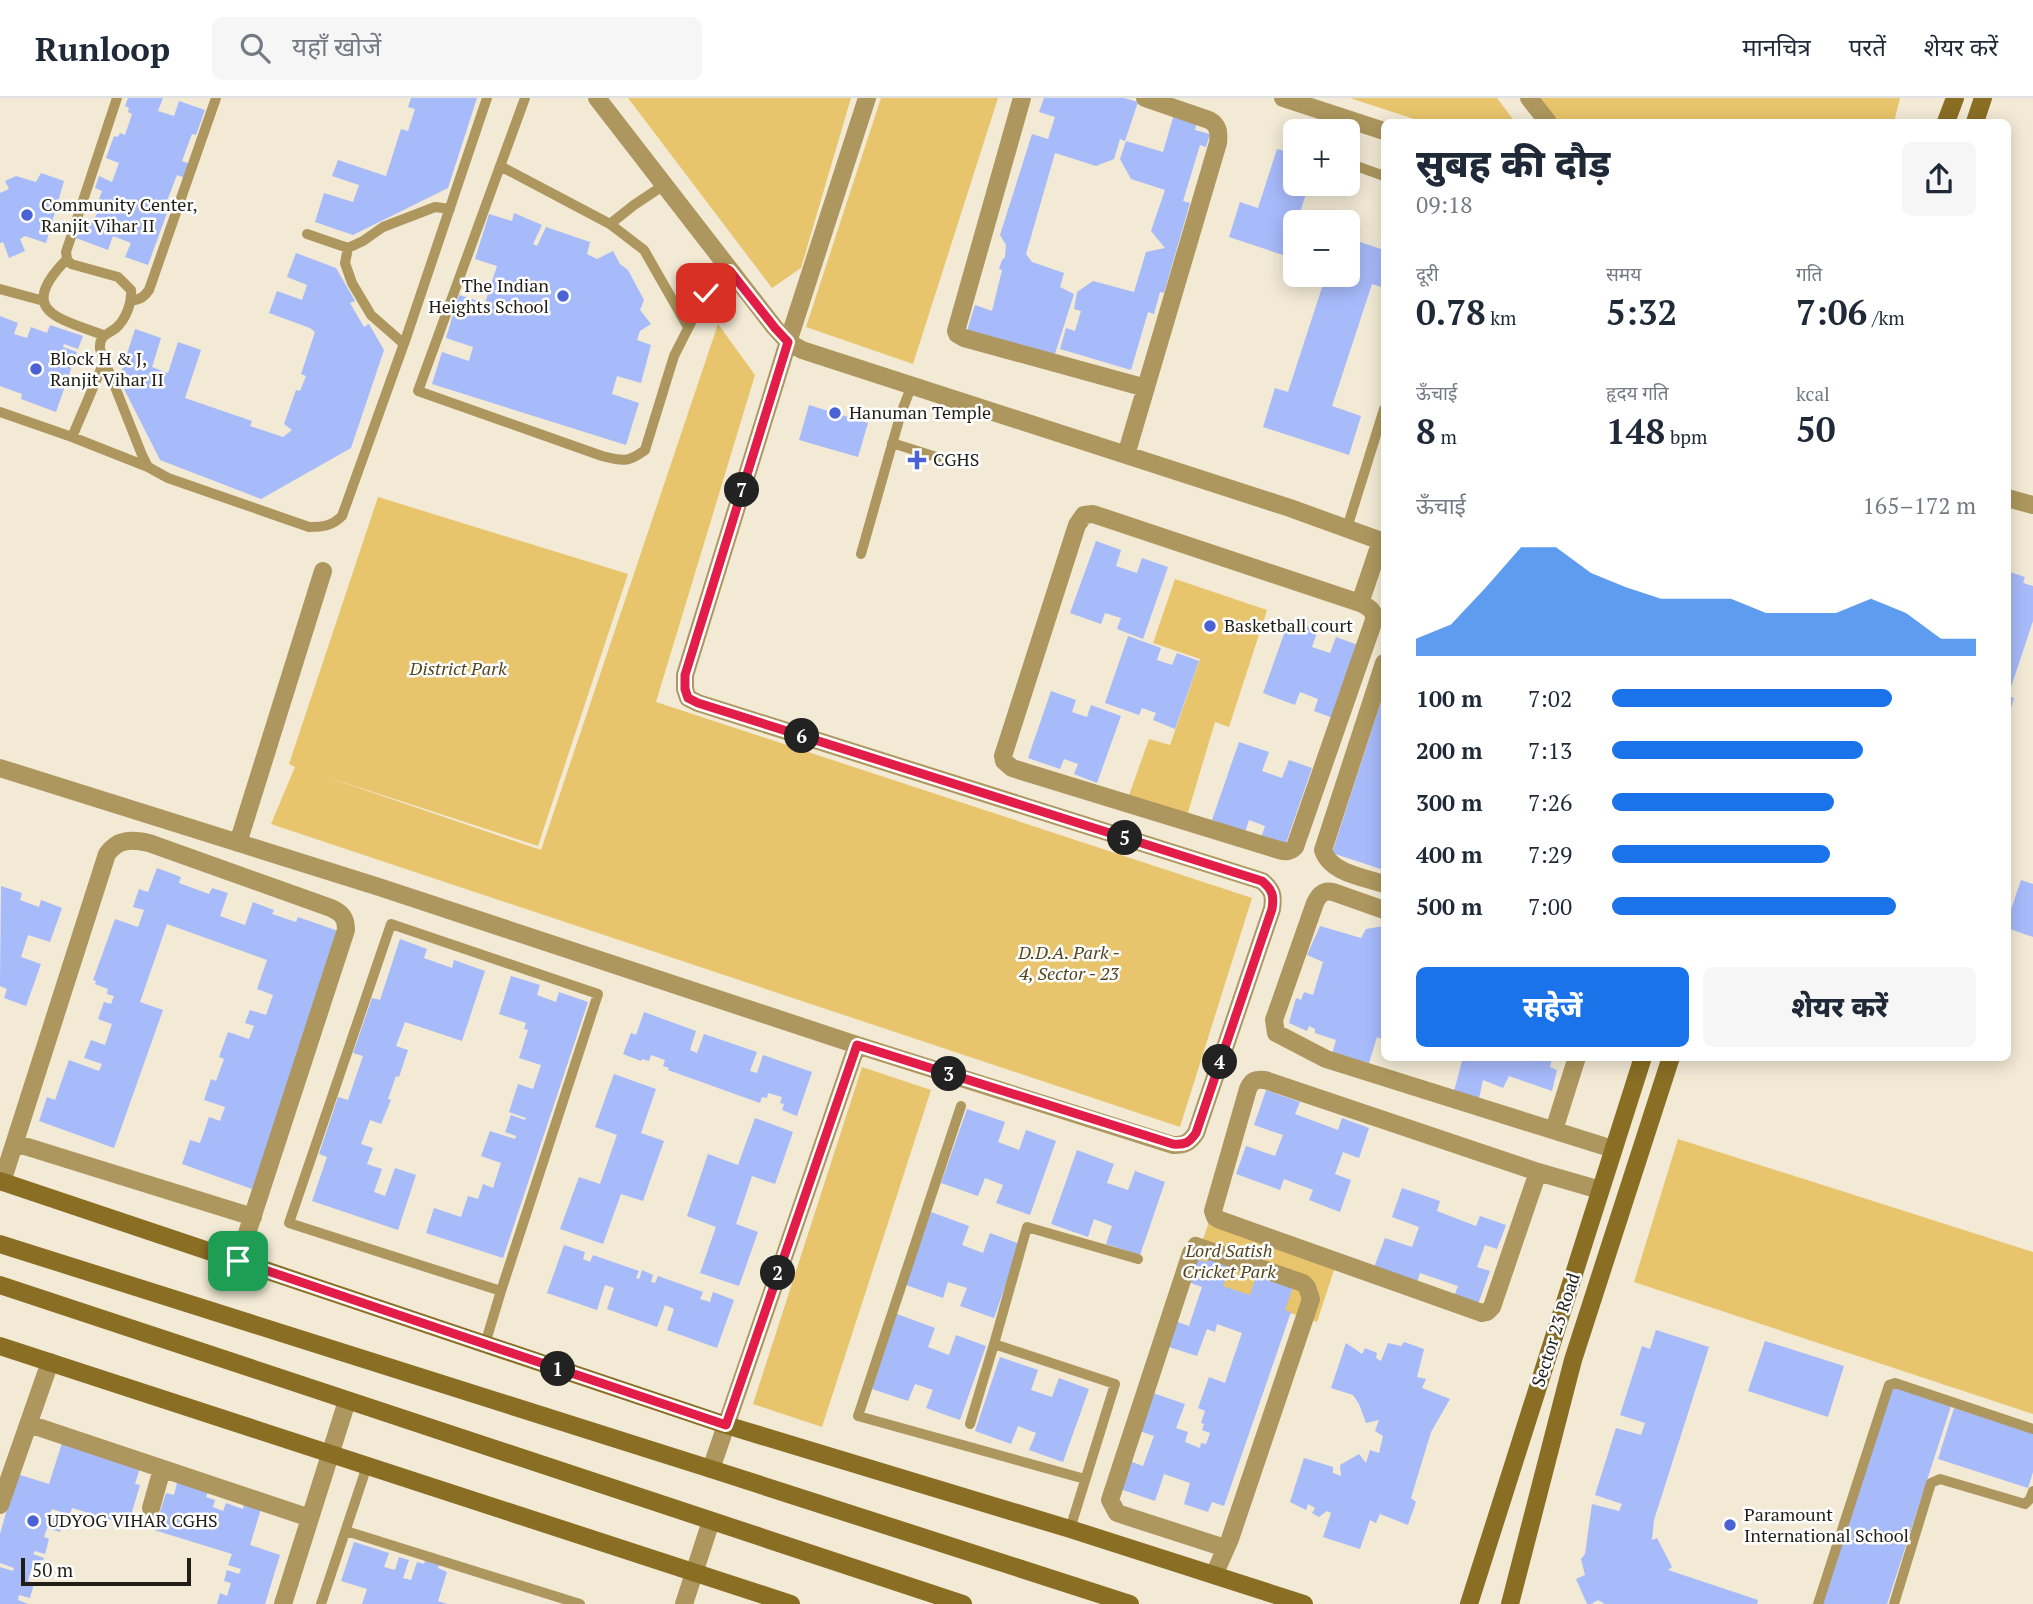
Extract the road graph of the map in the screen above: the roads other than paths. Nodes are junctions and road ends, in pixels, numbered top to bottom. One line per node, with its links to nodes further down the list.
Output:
1 (117, 98): 25 (lane)
2 (216, 98): 28 (lane)
3 (487, 98): 21 (lane)
4 (524, 98): 17 (lane)
5 (597, 98): 20 (street)
6 (867, 98): 32 (street)
7 (1022, 98): 36 (street)
8 (1145, 98): 36 (street)
9 (1283, 98): 16 (street)
10 (1529, 98): 13 (street)
11 (1955, 98): 14 (street)
12 (1983, 98): 15 (street)
13 (1546, 119)
14 (1947, 119)
15 (1976, 119)
16 (1381, 130)
17 (500, 166): 22 (lane); 30 (lane)
18 (1360, 167): 19 (lane)
19 (1381, 175)
20 (664, 185): 22 (lane); 26 (street)
21 (450, 209): 24 (lane); 33 (lane)
22 (610, 225): 30 (lane)
23 (307, 234): 24 (lane)
24 (348, 248): 33 (lane)
25 (67, 259): 28 (lane); 29 (lane)
26 (730, 271): 30 (lane); 32 (street)
27 (0, 289): 29 (lane)
28 (132, 300): 31 (lane)
29 (44, 301): 31 (lane)
30 (688, 327)
31 (103, 335): 34 (lane)
32 (788, 342): 35 (street); 57 (street)
33 (404, 344): 43 (lane)
34 (104, 362): 39 (lane); 43 (lane)
35 (912, 385): 40 (lane); 41 (street)
36 (1146, 388): 41 (street)
37 (0, 412): 39 (lane)
38 (1381, 419): 46 (lane)
39 (72, 437): 43 (lane)
40 (892, 443): 42 (lane); 49 (lane)
41 (1126, 454): 46 (street)
42 (946, 460)
43 (148, 467)
44 (2011, 499): 45 (street)
45 (2033, 505)
46 (1347, 528): 47 (street)
47 (1381, 541)
48 (1381, 547): 51 (street)
49 (861, 554)
50 (323, 571): 54 (street)
51 (1360, 603): 51 (street)
52 (1381, 672): 55 (street)
53 (0, 768): 54 (street)
54 (238, 842): 57 (street)
55 (1381, 883)
56 (1381, 909): 62 (street)
57 (857, 1045): 81 (street)
58 (1576, 1061): 62 (street)
59 (1642, 1061): 64 (street, Sector 23 Road)
60 (1670, 1061): 107 (street, Sector 23 Road)
61 (961, 1106): 87 (lane)
62 (1554, 1130): 64 (street)
63 (15, 1143): 66 (street); 68 (street); 68 (street)
64 (1613, 1149): 67 (street, Sector 23 Road)
65 (1538, 1172): 65 (street); 67 (street)
66 (1, 1182): 71 (street)
67 (1600, 1190): 106 (street, Sector 23 Road)
68 (253, 1217): 71 (street)
69 (0, 1244): 86 (street)
70 (1138, 1259): 75 (lane)
71 (238, 1261): 74 (street)
72 (0, 1285): 78 (street)
73 (501, 1291): 73 (lane); 74 (lane)
74 (485, 1344): 81 (street)
75 (994, 1345): 80 (lane); 87 (lane)
76 (0, 1346): 77 (street)
77 (50, 1362): 79 (street); 83 (street)
78 (347, 1401): 83 (street); 92 (street)
79 (29, 1424): 85 (street); 89 (street)
80 (970, 1424)
81 (726, 1425): 86 (street); 93 (street)
82 (2033, 1429): 108 (lane)
83 (331, 1454): 84 (street); 91 (street)
84 (368, 1466): 94 (lane); 96 (street)
85 (162, 1469): 90 (street); 91 (street)
86 (711, 1469): 104 (street)
87 (1085, 1479): 93 (lane)
88 (2033, 1491): 109 (lane)
89 (0, 1505)
90 (151, 1508)
91 (310, 1518): 98 (street)
92 (710, 1521): 96 (street); 103 (street)
93 (1070, 1529): 97 (street)
94 (346, 1531): 99 (lane); 100 (lane)
95 (1225, 1548): 95 (street); 97 (street)
96 (694, 1572): 101 (street); 102 (street)
97 (1214, 1574): 105 (street)
98 (283, 1604)
99 (321, 1604)
100 (580, 1604)
101 (684, 1604)
102 (791, 1604)
103 (963, 1604)
104 (1130, 1604)
105 (1304, 1604)
106 (1469, 1604)
107 (1510, 1604)
108 (1818, 1604)
109 (1894, 1604)

